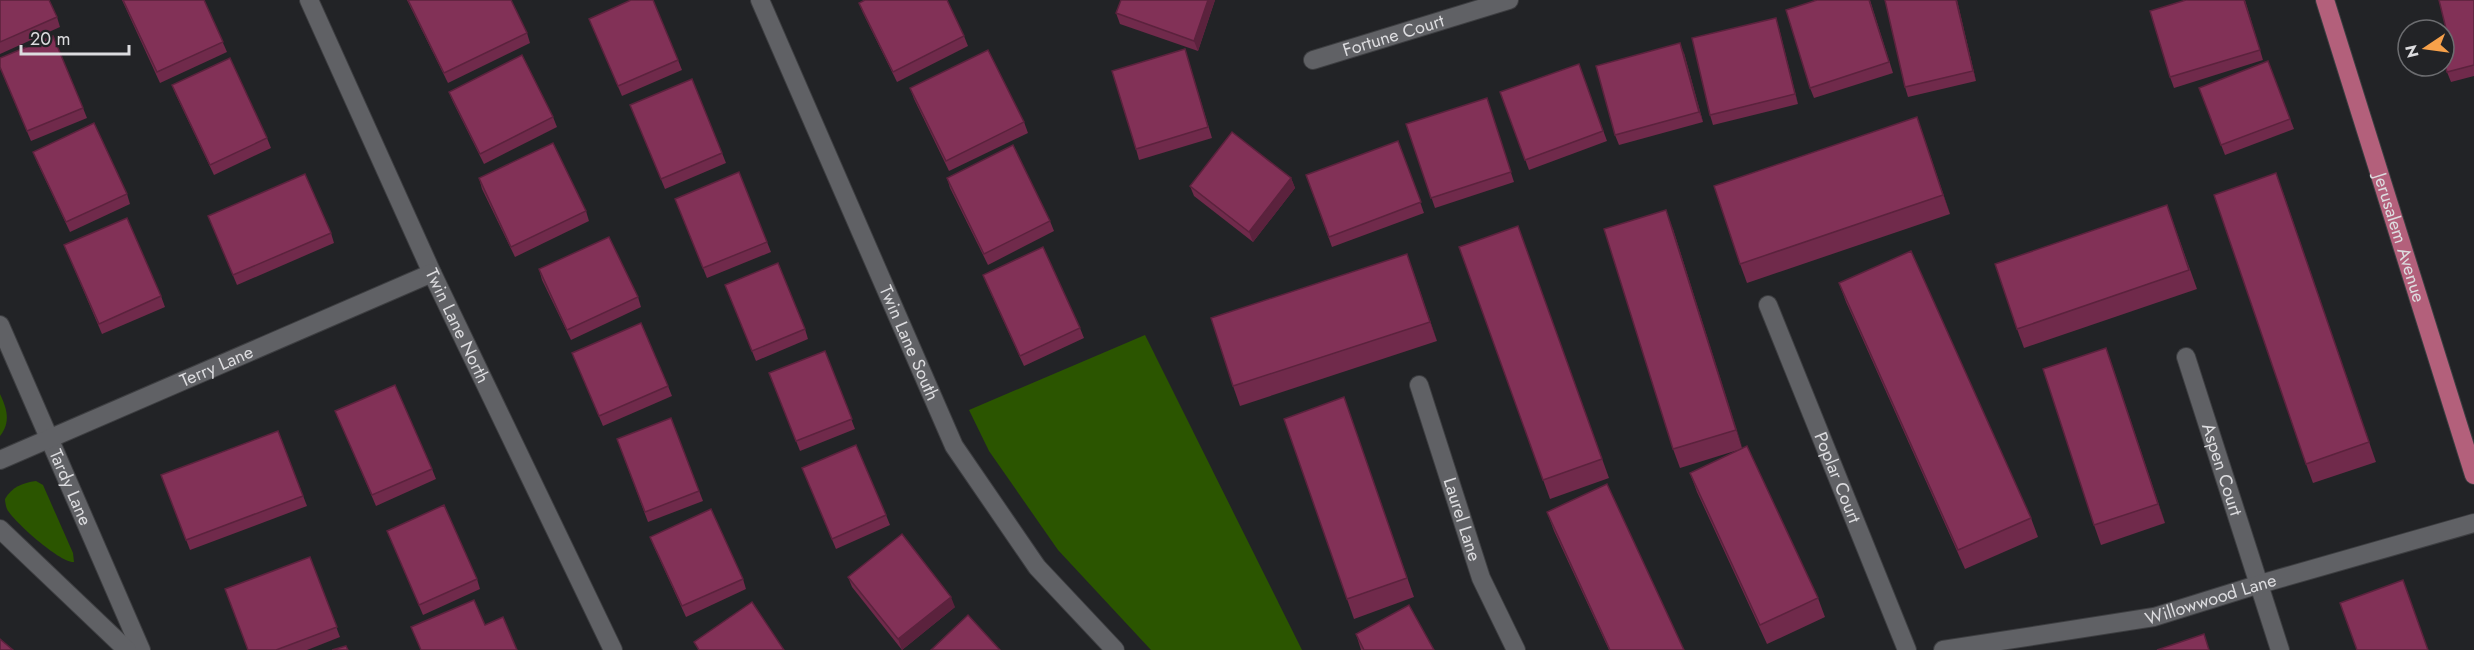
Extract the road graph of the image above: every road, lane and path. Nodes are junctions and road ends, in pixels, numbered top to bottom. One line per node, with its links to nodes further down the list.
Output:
1 (309, 0): 6 (street, Twin Lane North)
2 (760, 0): 20 (street, Twin Lane South)
3 (1509, 0): 5 (street, Fortune Court)
4 (2325, 0): 13 (main road, Jerusalem Avenue)
5 (1313, 60)
6 (432, 273): 11 (street, Terry Lane); 19 (street, Twin Lane North)
7 (1768, 305): 22 (street, Poplar Court)
8 (0, 325): 11 (street, Tardy Lane)
9 (2186, 357): 16 (street, Aspen Court)
10 (1419, 385): 21 (street, Laurel Lane)
11 (50, 438): 12 (street, Terry Lane); 18 (street, Tardy Lane)
12 (0, 460)
13 (2474, 475)
14 (2474, 523): 16 (street, Willowwood Lane)
15 (0, 529): 17 (street)
16 (2260, 584): 23 (street, Willowwood Lane); 24 (street, Aspen Court)
17 (127, 650)
18 (141, 650)
19 (612, 650)
20 (1115, 650)
21 (1516, 650)
22 (1907, 650)
23 (1943, 650)
24 (2280, 650)

